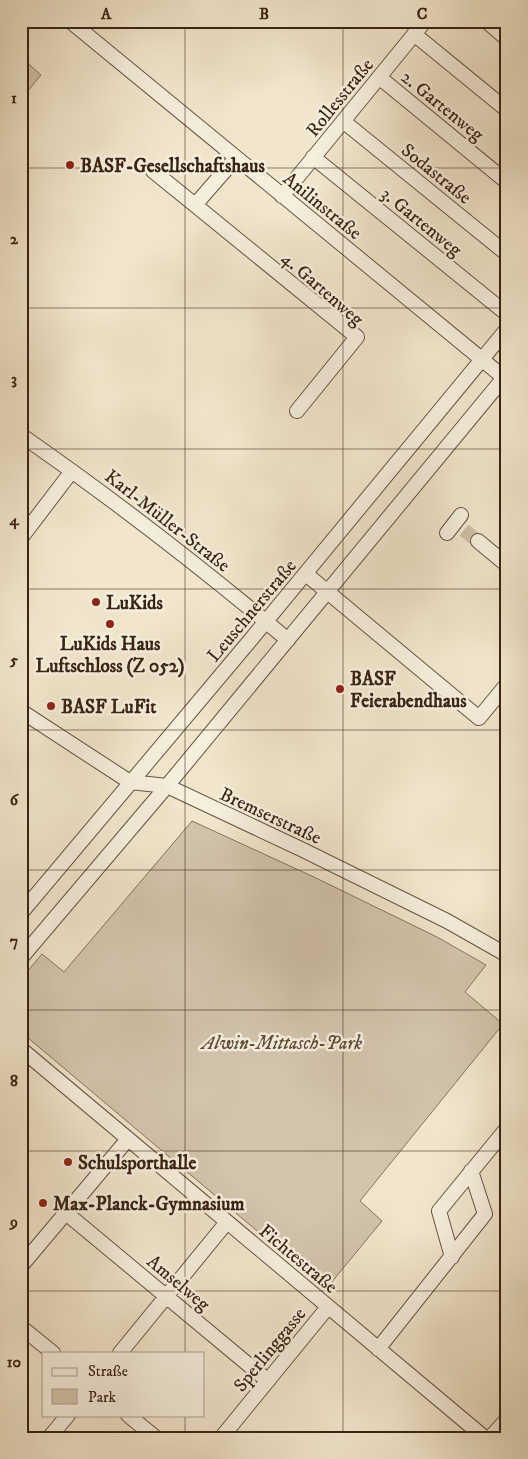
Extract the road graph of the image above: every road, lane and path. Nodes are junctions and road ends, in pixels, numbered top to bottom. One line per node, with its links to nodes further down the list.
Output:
1 (70, 21): 10 (street, Anilinstraße)
2 (425, 21): 4 (street, Rollesstraße)
3 (486, 21): 5 (street)
4 (414, 34): 6 (street, Rollesstraße); 7 (street)
5 (507, 38)
6 (379, 77): 8 (street, Rollesstraße); 12 (street, 2. Gartenweg)
7 (507, 110)
8 (343, 121): 9 (street, Rollesstraße); 15 (street, Sodastraße)
9 (313, 157): 13 (street, Rollesstraße); 16 (street, 3. Gartenweg)
10 (236, 158): 13 (street, Anilinstraße); 14 (street)
11 (153, 171): 14 (street, 4. Gartenweg)
12 (507, 182)
13 (282, 196): 18 (street, Anilinstraße)
14 (195, 205): 20 (street, 4. Gartenweg)
15 (507, 254)
16 (507, 314)
17 (507, 329): 18 (street, Leuschnerstraße)
18 (482, 360): 19 (street, Anilinstraße); 26 (street, Leuschnerstraße)
19 (506, 378): 27 (street)
20 (297, 411)
21 (21, 435): 22 (street, Karl-Müller-Straße)
22 (72, 471): 23 (street); 28 (street, Karl-Müller-Straße)
23 (21, 538)
24 (478, 541): 25 (street)
25 (507, 565)
26 (306, 574): 27 (street); 28 (street, Leuschnerstraße)
27 (328, 592): 29 (street); 30 (street)
28 (266, 622): 29 (street, Karl-Müller-Straße); 32 (street, Leuschnerstraße)
29 (288, 640): 33 (street)
30 (507, 684)
31 (21, 711): 32 (street, Bremserstraße)
32 (130, 782): 33 (street, Bremserstraße); 34 (street, Leuschnerstraße)
33 (166, 786): 35 (street, Bremserstraße); 36 (street)
34 (21, 913)
35 (507, 955)
36 (21, 958)
37 (21, 1049): 39 (street, Fichtestraße)
38 (507, 1128): 40 (street)
39 (128, 1139): 41 (street); 42 (street, Fichtestraße)
40 (472, 1171): 43 (street); 43 (street)
41 (66, 1214): 44 (street); 45 (street, Amselweg)
42 (227, 1222): 45 (street); 46 (street, Fichtestraße)
43 (452, 1257): 48 (street)
44 (21, 1266)
45 (167, 1297): 50 (street); 51 (street, Amselweg)
46 (328, 1307): 48 (street, Fichtestraße); 51 (street, Sperlinggasse)
47 (21, 1327): 49 (street)
48 (378, 1349): 58 (street, Fichtestraße)
49 (52, 1352)
50 (121, 1352)
51 (268, 1380): 57 (street, Sperlinggasse)
52 (67, 1416): 55 (street)
53 (129, 1416): 56 (street)
54 (507, 1418): 59 (street)
55 (49, 1438)
56 (156, 1438)
57 (221, 1438)
58 (485, 1438)
59 (490, 1438)

